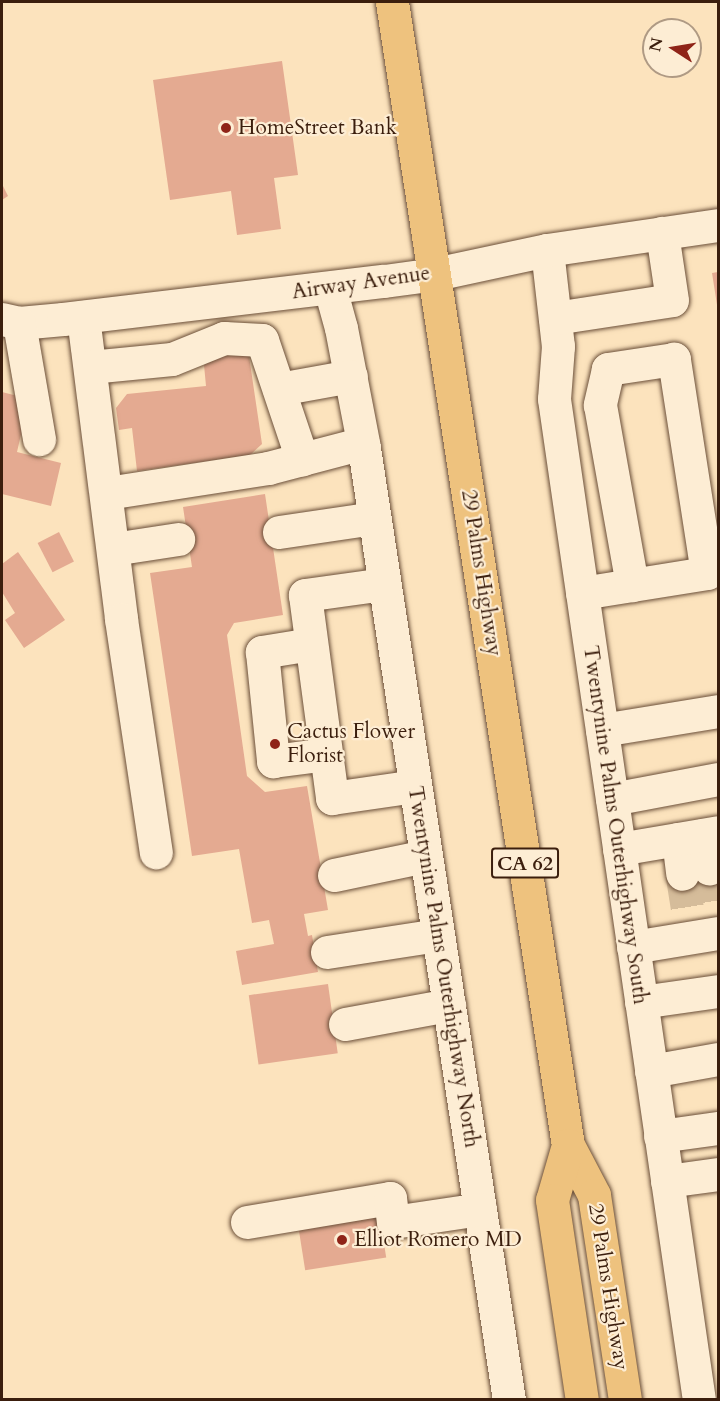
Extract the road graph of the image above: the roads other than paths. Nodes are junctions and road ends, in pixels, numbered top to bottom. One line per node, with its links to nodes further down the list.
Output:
1 (392, 2): 5 (main road, 29 Palms Highway / CA 62)
2 (718, 225): 3 (street, Airway Avenue)
3 (662, 233): 4 (street, Airway Avenue); 9 (street)
4 (547, 250): 5 (street, Airway Avenue); 9 (street, Twentynine Palms Outerhighway South)
5 (435, 274): 6 (street, Airway Avenue); 55 (main road, 29 Palms Highway / CA 62)
6 (330, 288): 7 (street, Airway Avenue); 14 (street, Twentynine Palms Outerhighway North)
7 (165, 308): 8 (street, Airway Avenue); 11 (street)
8 (83, 317): 10 (street, Airway Avenue); 12 (street)
9 (555, 318): 13 (street, Twentynine Palms Outerhighway South)
10 (10, 321): 17 (street)
11 (172, 359): 12 (street); 15 (street)
12 (90, 367): 20 (street)
13 (556, 374): 16 (street); 23 (street, Twentynine Palms Outerhighway South)
14 (351, 376): 15 (street); 18 (street, Twentynine Palms Outerhighway North)
15 (279, 389): 19 (street)
16 (604, 390): 21 (street); 28 (street)
17 (39, 439)
18 (363, 443): 19 (street); 22 (street, Twentynine Palms Outerhighway North)
19 (302, 459): 20 (street)
20 (107, 493): 26 (street)
21 (620, 516): 23 (street); 28 (street)
22 (374, 518): 24 (street); 27 (street, Twentynine Palms Outerhighway North)
23 (572, 525): 29 (street, Twentynine Palms Outerhighway South)
24 (279, 532)
25 (178, 540): 26 (street)
26 (113, 549): 39 (street)
27 (384, 584): 30 (street); 35 (street, Twentynine Palms Outerhighway North)
28 (632, 585): 29 (street)
29 (582, 593): 32 (street, Twentynine Palms Outerhighway South)
30 (311, 644): 33 (street); 33 (street)
31 (718, 711): 32 (street)
32 (602, 730): 36 (street, Twentynine Palms Outerhighway South)
33 (326, 754): 35 (street)
34 (718, 778): 36 (street)
35 (415, 786): 40 (street, Twentynine Palms Outerhighway North)
36 (612, 799): 38 (street, Twentynine Palms Outerhighway South)
37 (700, 835): 38 (street); 41 (street)
38 (619, 849): 45 (street, Twentynine Palms Outerhighway South)
39 (156, 852)
40 (426, 856): 42 (street); 44 (street, Twentynine Palms Outerhighway North)
41 (695, 871)
42 (334, 875)
43 (706, 924): 45 (street)
44 (438, 935): 46 (street); 49 (street, Twentynine Palms Outerhighway North)
45 (633, 947): 48 (street, Twentynine Palms Outerhighway South)
46 (327, 952)
47 (718, 991): 48 (street)
48 (640, 1002): 52 (street, Twentynine Palms Outerhighway South)
49 (448, 1005): 50 (street); 58 (street, Twentynine Palms Outerhighway North)
50 (345, 1024)
51 (718, 1059): 52 (street)
52 (651, 1071): 54 (street, Twentynine Palms Outerhighway South)
53 (718, 1128): 54 (street)
54 (660, 1136): 57 (street, Twentynine Palms Outerhighway South)
55 (568, 1145): 61 (main road, 29 Palms Highway / CA 62); 62 (main road, 29 Palms Highway / CA 62)
56 (718, 1174): 57 (street)
57 (667, 1181): 63 (street, Twentynine Palms Outerhighway South)
58 (480, 1209): 59 (street); 60 (street, Twentynine Palms Outerhighway North)
59 (247, 1222)
60 (509, 1400)
61 (582, 1400)
62 (625, 1400)
63 (699, 1400)

